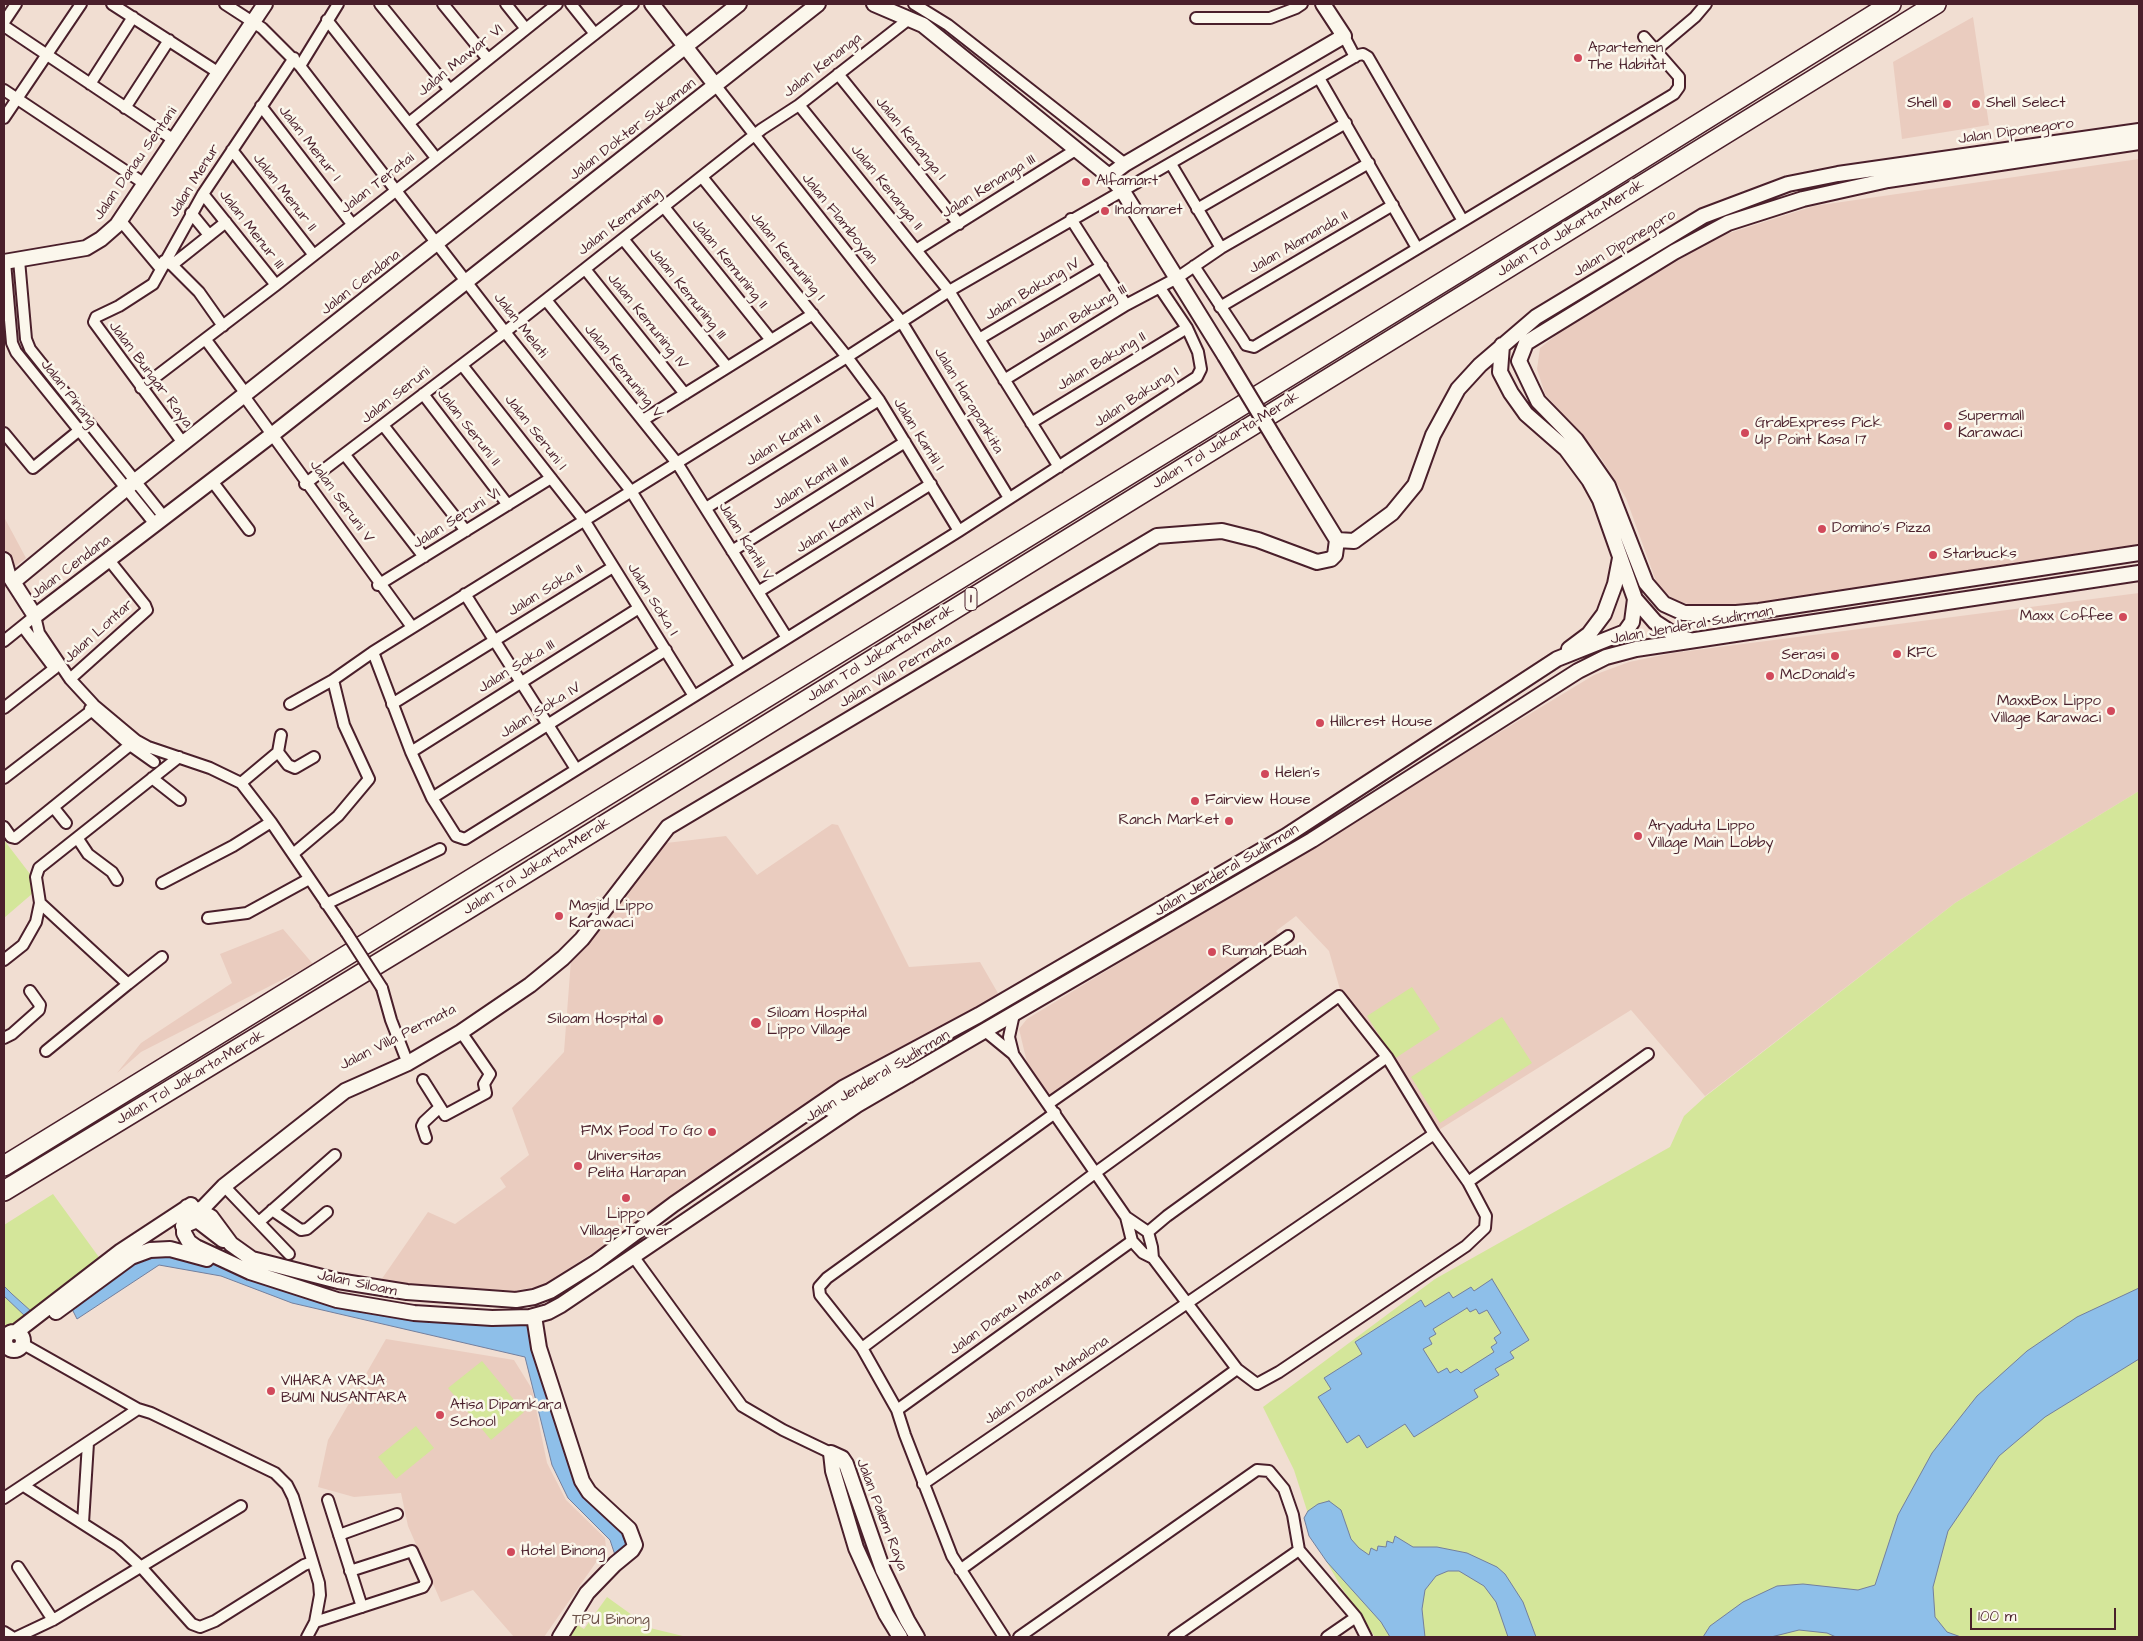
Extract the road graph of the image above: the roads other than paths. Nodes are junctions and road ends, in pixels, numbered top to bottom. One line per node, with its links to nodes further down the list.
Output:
1 (16, 4): 27 (street)
2 (81, 4): 37 (street)
3 (112, 4): 23 (street)
4 (225, 4): 28 (street, Jalan Melati)
5 (265, 4): 28 (street, Jalan Danau Sentani)
6 (338, 4): 26 (street, Jalan Menur)
7 (380, 4): 46 (street)
8 (443, 4): 39 (street)
9 (506, 4): 30 (street)
10 (557, 4): 30 (street, Jalan Mawar VI)
11 (571, 4): 31 (street)
12 (633, 4): 31 (street, Jalan Teratai)
13 (652, 4): 35 (street)
14 (739, 4): 35 (street, Jalan Cendana)
15 (818, 4): 45 (street, Jalan Dokter Sukaman)
16 (874, 4): 25 (street)
17 (914, 4): 63 (street)
18 (1302, 4): 24 (street)
19 (1706, 4): 36 (street)
20 (1891, 4): 242 (highway, Jalan Tol Jakarta–Merak / 1)
21 (1936, 4): 246 (highway, Jalan Tol Jakarta–Merak / 1)
22 (1324, 5): 32 (street)
23 (133, 17): 34 (street); 44 (street)
24 (1196, 18)
25 (909, 19): 42 (street, Jalan Kenanga); 59 (street)
26 (328, 20): 40 (street, Jalan Menur); 54 (street)
27 (4, 22)
28 (252, 22): 40 (street, Jalan Melati); 41 (street, Jalan Danau Sentani)
29 (4, 26): 37 (street)
30 (526, 29): 39 (street, Jalan Mawar VI)
31 (595, 34): 61 (street, Jalan Teratai)
32 (1344, 36): 38 (street); 63 (street)
33 (1644, 37): 36 (street)
34 (169, 40): 41 (street); 51 (street)
35 (685, 46): 45 (street); 85 (street, Jalan Cendana)
36 (1656, 50): 79 (street)
37 (46, 54): 44 (street); 48 (street)
38 (1355, 57): 43 (street); 79 (street)
39 (487, 58): 46 (street, Jalan Mawar VI)
40 (297, 62): 50 (street, Jalan Menur); 70 (street, Jalan Melati)
41 (220, 73): 57 (street, Jalan Danau Sentani)
42 (838, 74): 49 (street, Jalan Kenanga); 82 (street, Jalan Kenanga I)
43 (1319, 78): 53 (street); 64 (street)
44 (90, 84): 51 (street)
45 (716, 86): 56 (street, Jalan Flamboyan); 96 (street, Jalan Dokter Sukaman)
46 (449, 89): 54 (street, Jalan Mawar VI)
47 (4, 90): 48 (street)
48 (17, 100): 52 (street); 69 (street)
49 (799, 105): 56 (street, Jalan Kenanga); 88 (street, Jalan Kenanga II)
50 (261, 106): 60 (street, Jalan Menur); 81 (street, Jalan Menur I)
51 (125, 108): 57 (street)
52 (4, 118)
53 (1346, 123): 62 (street); 75 (street)
54 (409, 124): 61 (street)
55 (2139, 131): 65 (street, Jalan Diponegoro)
56 (754, 136): 67 (street, Jalan Kemuning); 104 (street, Jalan Flamboyan)
57 (174, 140): 69 (street, Jalan Danau Sentani)
58 (2136, 141): 68 (street, Jalan Diponegoro)
59 (1077, 149): 66 (street); 82 (street, Jalan Kenanga III)
60 (232, 150): 72 (street, Jalan Menur); 89 (street, Jalan Menur II)
61 (436, 158): 70 (street, Jalan Teratai)
62 (1369, 162): 73 (street); 86 (street, Jalan Bakung III)
63 (1125, 164): 66 (street)
64 (1171, 164): 71 (street); 75 (street)
65 (1867, 169): 68 (street); 111 (street, Jalan Diponegoro)
66 (1109, 176): 71 (street)
67 (702, 177): 74 (street, Jalan Kemuning); 103 (street, Jalan Kemuning I)
68 (1895, 179): 159 (street, Jalan Diponegoro)
69 (145, 184): 78 (street, Jalan Danau Sentani)
70 (395, 190): 81 (street, Jalan Teratai); 85 (street, Jalan Melati)
71 (1122, 190): 77 (street); 95 (street)
72 (204, 194): 76 (street, Jalan Menur); 80 (street, Jalan Menur III)
73 (1393, 205): 87 (street); 102 (street, Jalan Alamanda II)
74 (664, 207): 84 (street, Jalan Kemuning); 110 (street, Jalan Kemuning II)
75 (1197, 209): 86 (street)
76 (191, 213): 83 (street); 91 (street, Jalan Menur)
77 (1071, 219): 92 (street); 99 (street)
78 (120, 220): 90 (street, Jalan Danau Sentani); 91 (street)
79 (1463, 221): 87 (street)
80 (226, 222): 83 (street); 97 (street, Jalan Menur III)
81 (352, 224): 89 (street, Jalan Teratai)
82 (959, 224): 88 (street, Jalan Kenanga III)
83 (210, 235): 91 (street)
84 (623, 239): 94 (street, Jalan Kemuning); 114 (street, Jalan Kemuning III)
85 (438, 243): 96 (street, Jalan Melati); 119 (street, Jalan Cendana)
86 (1221, 248): 93 (street, Jalan Bakung III)
87 (1417, 248): 102 (street)
88 (916, 250): 99 (street, Jalan Kenanga II)
89 (313, 254): 97 (street, Jalan Teratai)
90 (9, 262): 123 (street, Jalan Pinang); 125 (street, Jalan Pinang)
91 (166, 265): 105 (street); 116 (street, Jalan Bungar Raya)
92 (1102, 266): 101 (street); 108 (street, Jalan Bakung IV)
93 (1194, 266): 95 (street, Jalan Bakung III); 102 (street)
94 (585, 269): 100 (street, Jalan Kemuning); 118 (street, Jalan Kemuning IV)
95 (1177, 278): 98 (street, Jalan Bakung III); 149 (street, bridge)
96 (467, 281): 107 (street, Jalan Melati); 127 (street, Jalan Cendana)
97 (276, 285): 105 (street, Jalan Teratai)
98 (1160, 288): 101 (street, Jalan Bakung III); 106 (street, Jalan Bakung I)
99 (948, 291): 104 (street); 108 (street)
100 (546, 300): 107 (street, Jalan Kemuning); 121 (street, Jalan Kemuning V)
101 (1126, 305): 115 (street, Jalan Bakung III)
102 (1220, 306)
103 (813, 314): 110 (street); 112 (street, Jalan Kemuning I)
104 (901, 320): 112 (street); 141 (street, Jalan Harapankita)
105 (223, 326): 109 (street, Jalan Teratai)
106 (1187, 328): 122 (street, Jalan Bakung II); 134 (street, Jalan Bakung I)
107 (505, 332): 113 (street, Jalan Seruni); 140 (street, Jalan Melati)
108 (979, 339): 115 (street)
109 (206, 340): 116 (street, Jalan Teratai); 119 (street, Jalan Seruni V)
110 (771, 340): 114 (street)
111 (1502, 345): 150 (street, Jalan Diponegoro); 154 (street)
112 (848, 357): 120 (street, Jalan Kantil I); 133 (street)
113 (462, 365): 117 (street, Jalan Seruni); 135 (street, Jalan Seruni I)
114 (727, 368): 118 (street)
115 (1004, 380): 122 (street)
116 (141, 388): 129 (street, Jalan Bungar Raya)
117 (423, 394): 124 (street, Jalan Seruni); 142 (street, Jalan Seruni II)
118 (685, 394): 121 (street)
119 (243, 396): 127 (street, Jalan Seruni V); 129 (street, Jalan Cendana)
120 (879, 400): 128 (street, Jalan Kantil I); 143 (street, Jalan Kantil II)
121 (643, 420): 133 (street, Jalan Kemuning V)
122 (1032, 423): 134 (street)
123 (88, 424): 125 (street); 130 (street, Jalan Pinang)
124 (383, 425): 131 (street, Jalan Seruni); 147 (street)
125 (78, 431): 126 (street); 132 (street, Jalan Pinang)
126 (4, 434)
127 (271, 435): 136 (street, Jalan Cendana); 137 (street, Jalan Seruni V)
128 (905, 442): 138 (street, Jalan Kantil I); 151 (street, Jalan Kantil III)
129 (183, 444): 139 (street, Jalan Cendana)
130 (111, 453): 132 (street); 139 (street, Jalan Pinang)
131 (344, 455): 137 (street, Jalan Seruni); 155 (street)
132 (102, 460): 139 (street, Jalan Pinang)
133 (677, 462): 140 (street); 143 (street, Jalan Kantil V)
134 (1059, 467): 141 (street, Jalan Bakung I)
135 (551, 478): 142 (street, Jalan Seruni VI); 144 (street, Jalan Seruni I)
136 (212, 480): 145 (street, Jalan Cendana); 146 (street)
137 (307, 483): 163 (street, Jalan Seruni V)
138 (931, 484): 148 (street, Jalan Kantil I); 165 (street, Jalan Kantil IV)
139 (130, 485): 145 (street, Jalan Pinang); 162 (street, Jalan Cendana)
140 (631, 491): 144 (street); 182 (street, Jalan Melati)
141 (1009, 498): 148 (street, Jalan Bakung I)
142 (508, 505): 147 (street, Jalan Seruni VI)
143 (706, 508): 151 (street, Jalan Kantil V)
144 (584, 520): 160 (street, Jalan Soka I); 166 (street)
145 (160, 521): 158 (street, Jalan Cendana)
146 (249, 530)
147 (466, 531): 155 (street, Jalan Seruni VI)
148 (959, 531): 174 (street, Jalan Bakung I)
149 (1337, 540): 150 (street); 153 (street)
150 (1354, 541): 153 (street, Jalan Villa Permata)
151 (732, 551): 165 (street, Jalan Kantil V)
152 (2139, 553): 156 (street, Jalan Jenderal Sudirman)
153 (1335, 555): 225 (street, Jalan Villa Permata)
154 (1620, 555): 167 (street); 181 (street)
155 (424, 557): 163 (street, Jalan Seruni VI)
156 (2107, 559): 161 (street); 164 (street, Jalan Jenderal Sudirman)
157 (4, 560): 162 (street)
158 (109, 560): 170 (street, Jalan Cendana); 184 (street, Jalan Lontar)
159 (1637, 563): 164 (street, Jalan Jenderal Sudirman)
160 (614, 567): 168 (street, Jalan Soka I); 176 (street, Jalan Soka II)
161 (2139, 572): 169 (street, Jalan Jenderal Sudirman)
162 (7, 579): 170 (street)
163 (380, 585): 172 (street, Jalan Seruni V)
164 (1920, 585): 169 (street)
165 (758, 592): 174 (street, Jalan Kantil V)
166 (465, 594): 172 (street); 176 (street)
167 (1635, 599): 173 (street, Jalan Jenderal Sudirman); 177 (street)
168 (640, 608): 179 (street, Jalan Soka I); 186 (street, Jalan Soka III)
169 (1864, 614): 177 (street, Jalan Jenderal Sudirman)
170 (35, 616): 171 (street, Jalan Cendana); 184 (street)
171 (23, 627): 175 (street, Jalan Cendana); 183 (street)
172 (411, 628): 180 (street)
173 (1630, 628): 178 (street); 181 (street, Jalan Jenderal Sudirman)
174 (787, 638): 182 (street, Jalan Bakung I)
175 (5, 639)
176 (494, 640): 186 (street); 189 (street, Jalan Soka II)
177 (1692, 641): 178 (street, Jalan Jenderal Sudirman)
178 (1636, 649): 224 (street, Jalan Jenderal Sudirman)
179 (666, 650): 187 (street, Jalan Soka I); 192 (street, Jalan Soka IV)
180 (372, 652): 185 (street); 189 (street)
181 (1557, 659): 237 (street, Jalan Jenderal Sudirman)
182 (741, 667): 187 (street, Jalan Bakung I)
183 (55, 668): 190 (street); 191 (street)
184 (70, 679): 198 (street)
185 (333, 680): 188 (street); 212 (street)
186 (521, 683): 192 (street); 196 (street, Jalan Soka III)
187 (694, 696): 200 (street, Jalan Bakung I)
188 (290, 704)
189 (392, 704): 196 (street)
190 (4, 708)
191 (91, 711): 194 (street); 201 (street)
192 (548, 724): 200 (street); 204 (street, Jalan Soka IV)
193 (281, 735): 195 (street)
194 (130, 746): 199 (street); 206 (street)
195 (278, 752): 197 (street); 203 (street)
196 (410, 752): 204 (street)
197 (314, 756)
198 (179, 757): 202 (street); 203 (street)
199 (154, 762)
200 (576, 769): 204 (street, Jalan Bakung I)
201 (4, 778)
202 (152, 778): 205 (street); 210 (street)
203 (241, 783): 207 (street)
204 (432, 798)
205 (180, 800)
206 (54, 808): 208 (street); 209 (street)
207 (271, 822): 212 (street); 215 (street)
208 (66, 823)
209 (4, 827)
210 (78, 839): 214 (street); 216 (street)
211 (440, 849): 217 (street)
212 (293, 854): 213 (street)
213 (309, 879): 217 (street); 218 (street)
214 (117, 880)
215 (162, 883)
216 (40, 903): 221 (street); 222 (street)
217 (326, 904): 232 (street, bridge)
218 (208, 918)
219 (1288, 936): 235 (street)
220 (162, 957): 222 (street)
221 (4, 960)
222 (128, 984): 228 (street)
223 (30, 991): 227 (street)
224 (1014, 1014): 226 (street, Jalan Jenderal Sudirman); 229 (street)
225 (460, 1030): 232 (street, Jalan Villa Permata); 236 (street)
226 (985, 1031): 229 (street); 233 (street, Jalan Jenderal Sudirman)
227 (4, 1038)
228 (46, 1051)
229 (1014, 1054): 235 (street)
230 (1648, 1054): 244 (street)
231 (1387, 1057): 239 (street); 243 (street); 253 (street)
232 (407, 1059): 245 (street, Jalan Villa Permata); 247 (street, Jalan Villa Permata)
233 (910, 1076): 237 (street); 257 (street, Jalan Jenderal Sudirman)
234 (423, 1080): 236 (street)
235 (1048, 1104): 238 (street)
236 (440, 1107): 240 (street)
237 (810, 1111): 259 (street, Jalan Jenderal Sudirman)
238 (1055, 1113): 243 (street); 266 (street)
239 (1434, 1134): 244 (street); 261 (street, Jalan Danau Mahalona)
240 (426, 1138)
241 (334, 1155): 248 (street)
242 (4, 1166)
243 (1095, 1173): 250 (street); 266 (street)
244 (1468, 1182): 267 (street)
245 (224, 1186): 247 (street, Jalan Villa Permata); 251 (street)
246 (4, 1191)
247 (194, 1209): 252 (street); 255 (street, Jalan Jenderal Sudirman); 263 (street)
248 (272, 1210): 249 (street); 251 (street)
249 (327, 1212)
250 (1126, 1217): 253 (street); 254 (street)
251 (260, 1221): 256 (street)
252 (183, 1226): 255 (street); 260 (street, Jalan Siloam)
253 (1148, 1232): 258 (street)
254 (1132, 1241): 258 (street); 269 (street, Jalan Danau Matana)
255 (230, 1244): 259 (street, Jalan Jenderal Sudirman)
256 (289, 1254)
257 (633, 1256): 259 (street); 262 (street, Jalan Jenderal Sudirman); 271 (street)
258 (1152, 1258): 261 (street)
259 (595, 1263)
260 (231, 1264): 263 (street); 264 (street, Jalan Siloam)
261 (1187, 1303): 267 (street); 272 (street, Jalan Danau Mahalona)
262 (561, 1305): 264 (street, Jalan Siloam)
263 (50, 1311): 265 (street)
264 (534, 1316): 294 (street)
265 (15, 1340): 268 (street)
266 (862, 1348): 269 (street)
267 (1237, 1369): 284 (street)
268 (138, 1409): 270 (street); 281 (street)
269 (898, 1410): 272 (street)
270 (88, 1443): 273 (street); 278 (street)
271 (831, 1452): 295 (street, Jalan Palem Raya); 296 (street, Jalan Palem Raya)
272 (923, 1484): 284 (street)
273 (24, 1486): 274 (street); 278 (street)
274 (4, 1498)
275 (328, 1500): 279 (street)
276 (241, 1506): 283 (street)
277 (397, 1514): 279 (street)
278 (83, 1523): 283 (street)
279 (339, 1535): 285 (street)
280 (1299, 1550): 287 (street); 298 (street); 299 (street)
281 (312, 1562): 283 (street); 289 (street)
282 (18, 1567): 288 (street)
283 (141, 1567): 288 (street)
284 (960, 1570): 297 (street)
285 (350, 1571): 286 (street); 286 (street)
286 (362, 1607): 289 (street)
287 (1356, 1616): 300 (street); 301 (street)
288 (53, 1620): 292 (street)
289 (315, 1622): 293 (street)
290 (4, 1632): 291 (street)
291 (12, 1637)
292 (17, 1637)
293 (307, 1637)
294 (560, 1637)
295 (900, 1637)
296 (918, 1637)
297 (1004, 1637)
298 (1019, 1637)
299 (1174, 1637)
300 (1327, 1637)
301 (1366, 1637)

